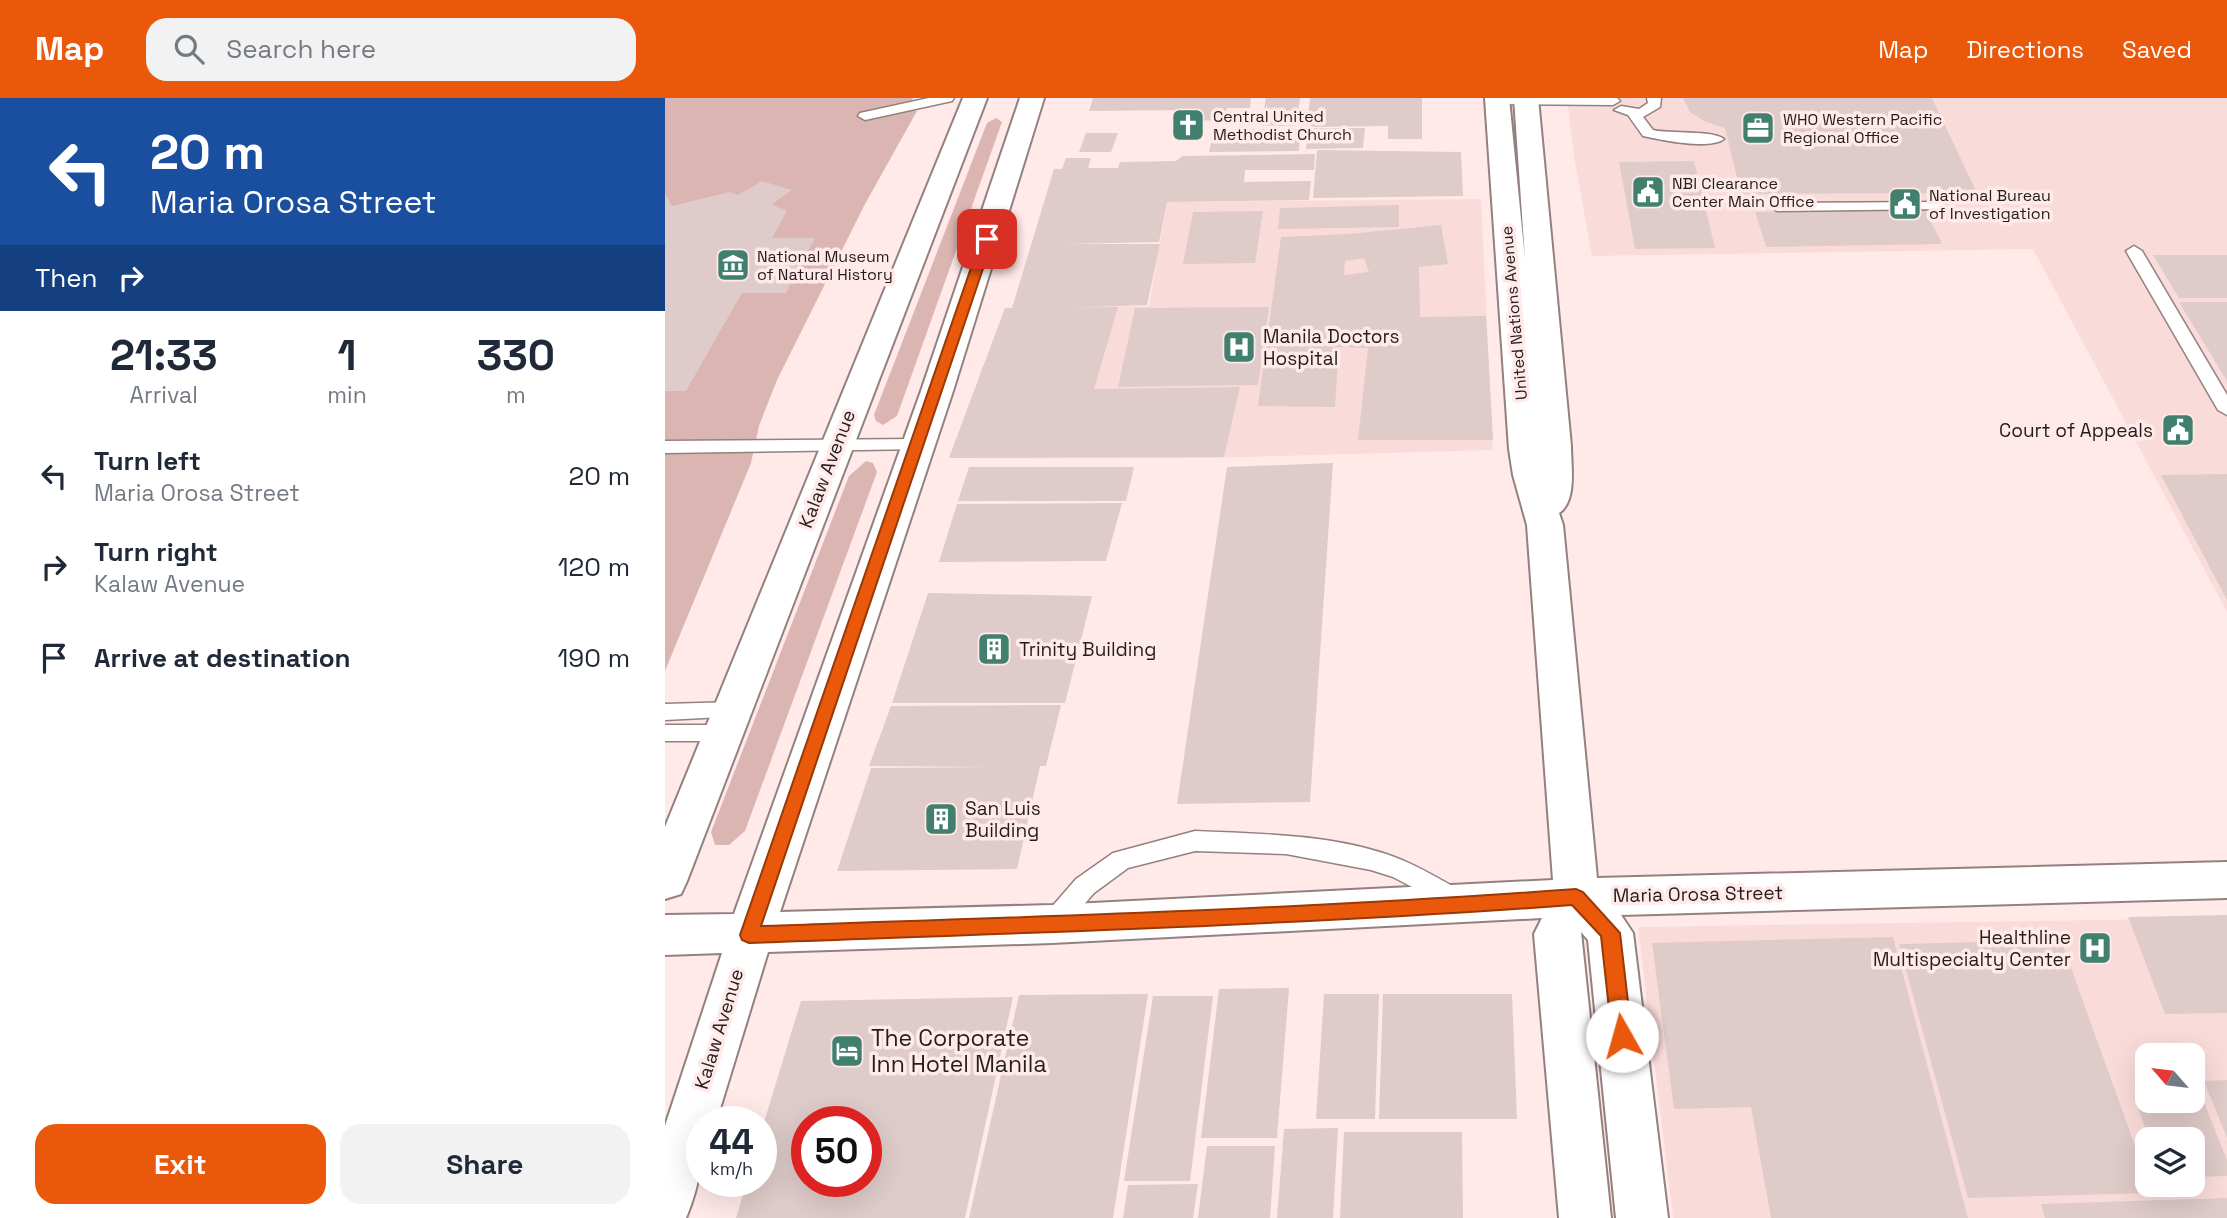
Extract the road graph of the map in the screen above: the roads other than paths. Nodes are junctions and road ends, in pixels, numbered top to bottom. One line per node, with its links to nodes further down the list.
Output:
1 (947, 98): 8 (lane)
2 (975, 98): 14 (street, Kalaw Avenue)
3 (1032, 98): 15 (street, Kalaw Avenue)
4 (1654, 98): 7 (lane)
5 (1511, 99): 6 (lane); 24 (street, United Nations Avenue)
6 (1613, 100): 7 (lane)
7 (1633, 112): 9 (lane)
8 (865, 117)
9 (1717, 138)
10 (1939, 206): 11 (lane)
11 (1777, 207)
12 (2134, 251): 13 (lane)
13 (2227, 410)
14 (835, 445): 15 (lane); 16 (lane); 18 (street, Kalaw Avenue)
15 (918, 445): 28 (street, Kalaw Avenue)
16 (665, 447)
17 (665, 712): 18 (lane)
18 (729, 722): 19 (lane); 20 (street, Kalaw Avenue)
19 (665, 733)
20 (700, 793): 21 (street); 23 (street, Kalaw Avenue)
21 (665, 820)
22 (2227, 880): 24 (street, Maria Orosa Street)
23 (665, 881)
24 (1576, 897): 25 (street, Maria Orosa Street); 29 (street); 30 (street)
25 (1465, 905): 26 (street, Maria Orosa Street); 26 (lane)
26 (1052, 924): 28 (street, Maria Orosa Street)
27 (665, 935): 28 (street, Maria Orosa Street)
28 (749, 935): 31 (street, Kalaw Avenue)
29 (1625, 1062): 30 (street); 33 (street)
30 (1570, 1064): 32 (street)
31 (665, 1206)
32 (1585, 1218)
33 (1642, 1218)

